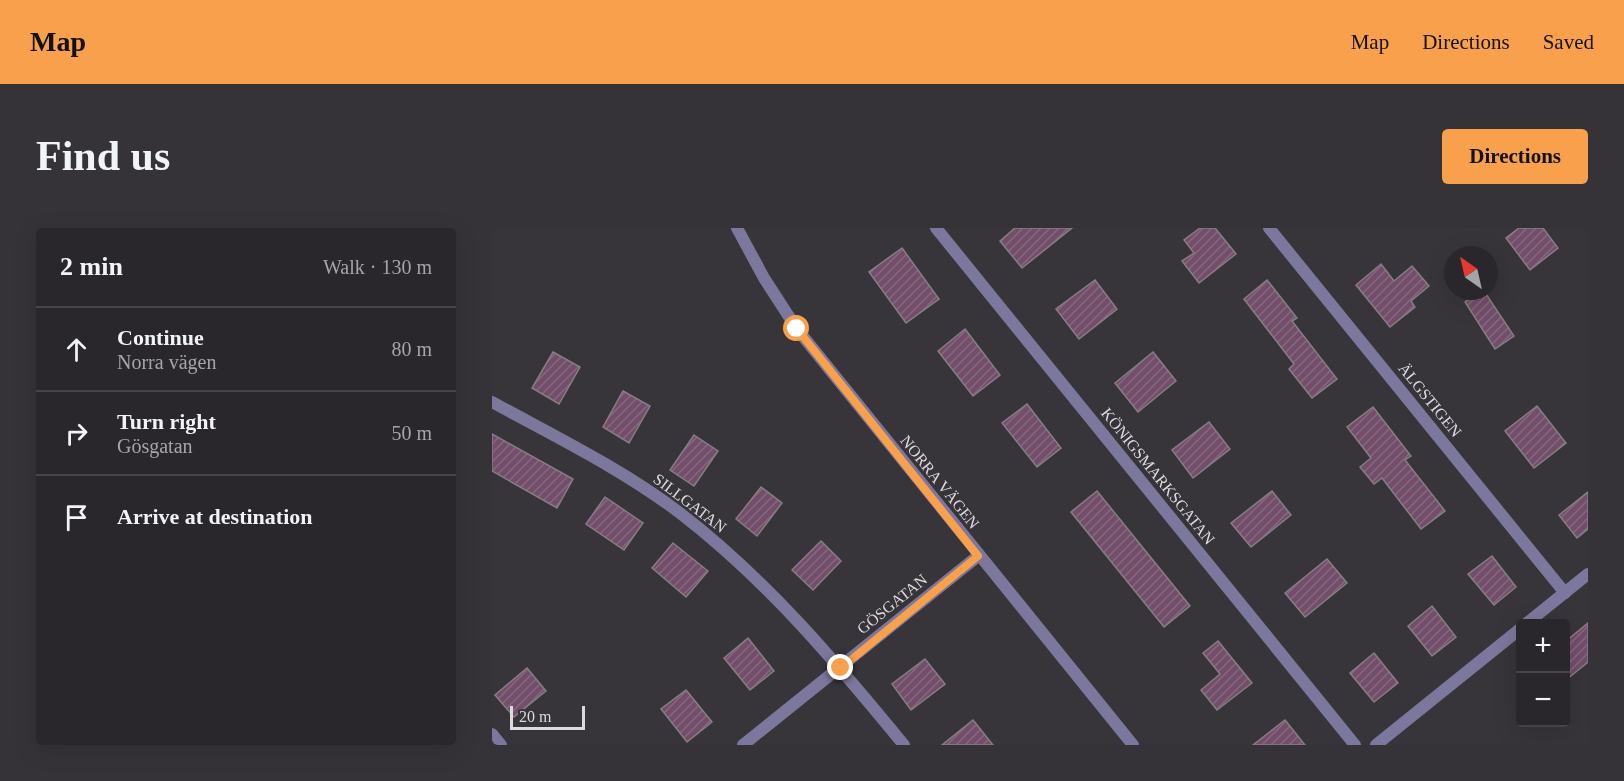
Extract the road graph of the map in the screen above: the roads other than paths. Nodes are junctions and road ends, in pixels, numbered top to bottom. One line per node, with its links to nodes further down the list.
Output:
1 (737, 228): 5 (street, NORRA VÄGEN)
2 (936, 228): 16 (street, KÖNIGSMARKSGATAN)
3 (1269, 228): 7 (street, ÄLGSTIGEN)
4 (492, 402): 10 (street, SILLGATAN)
5 (978, 556): 10 (street, GÖSGATAN); 15 (street, NORRA VÄGEN)
6 (1588, 574): 7 (street)
7 (1565, 593): 8 (street)
8 (1533, 619)
9 (1516, 633): 17 (street)
10 (841, 668): 13 (street, GÖSGATAN); 14 (street, SILLGATAN)
11 (492, 735): 12 (street)
12 (501, 745)
13 (743, 745)
14 (904, 745)
15 (1133, 745)
16 (1355, 745)
17 (1376, 745)

